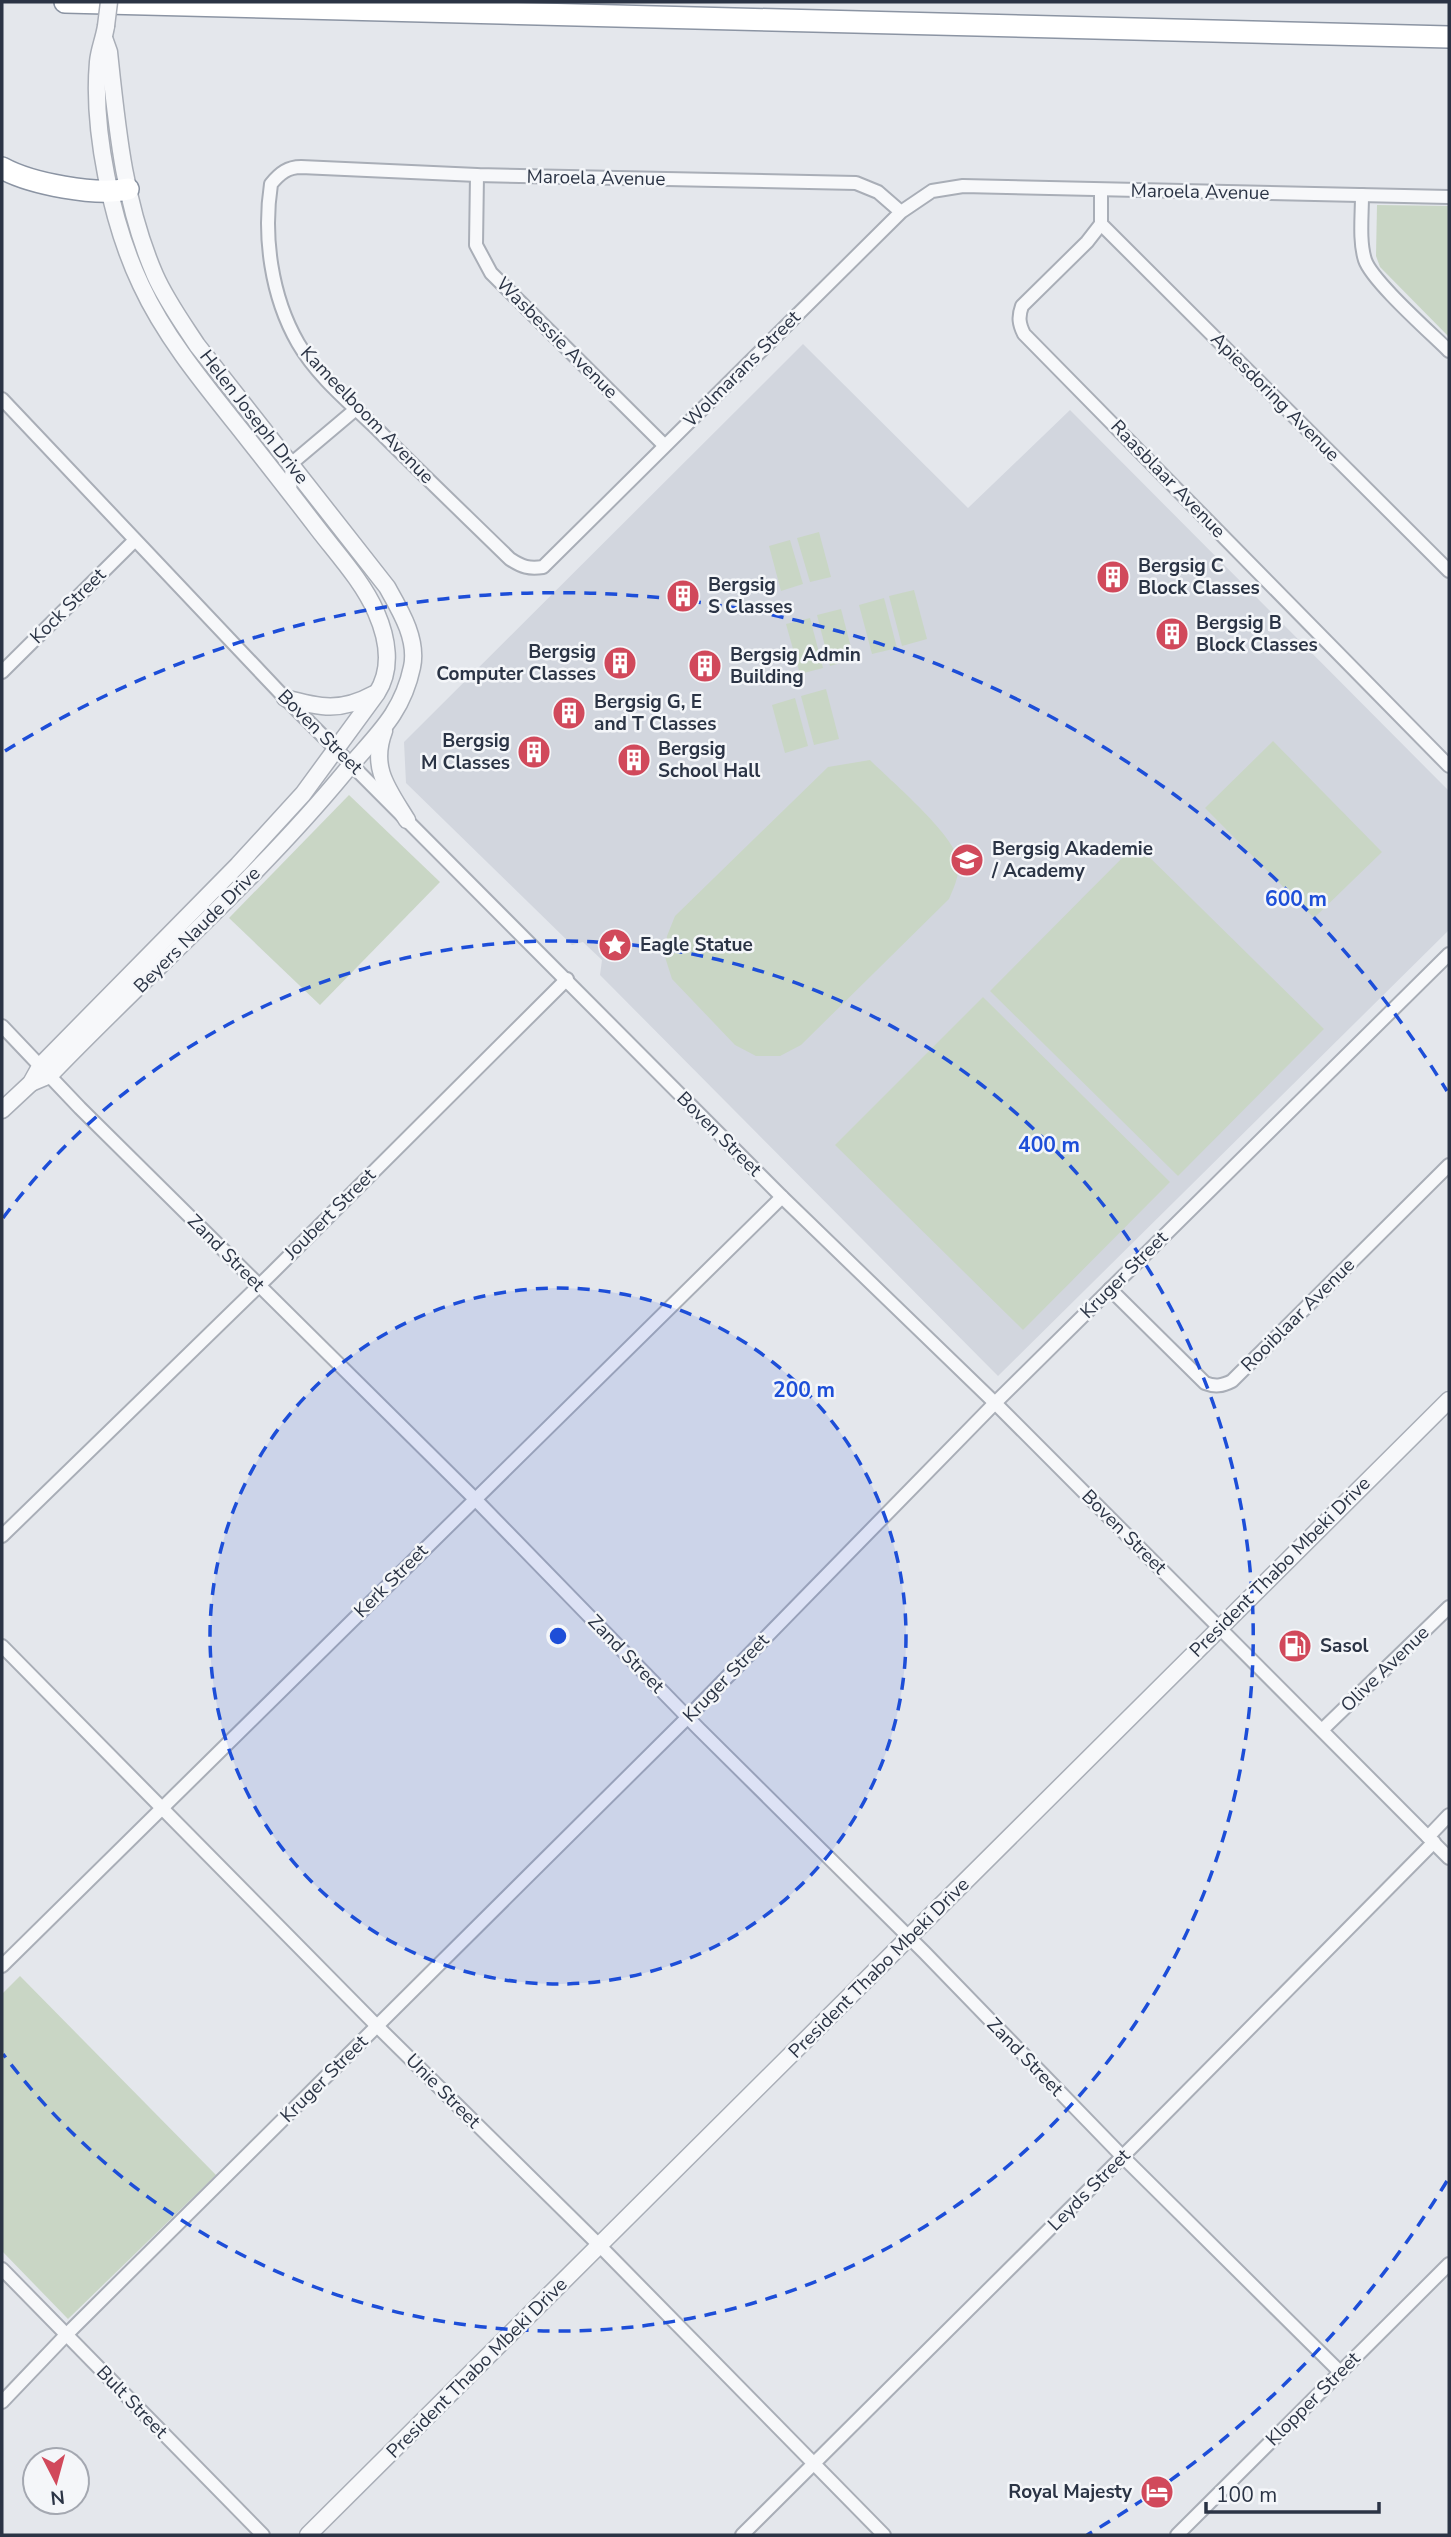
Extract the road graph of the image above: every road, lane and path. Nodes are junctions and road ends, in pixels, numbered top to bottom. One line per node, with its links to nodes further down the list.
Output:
1 (65, 2): 3 (highway)
2 (109, 2): 9 (street, Helen Joseph Drive, bridge)
3 (1449, 37)
4 (2, 169): 9 (highway)
5 (283, 172): 6 (street, Maroela Avenue); 16 (street, Kameelboom Avenue)
6 (477, 175): 12 (street, Maroela Avenue); 17 (street, Wasbessie Avenue)
7 (951, 186): 8 (street, Maroela Avenue); 12 (street, Wolmarans Street)
8 (1101, 190): 10 (street, Maroela Avenue); 13 (street)
9 (119, 191): 18 (street, Helen Joseph Drive); 19 (street, Helen Joseph Drive)
10 (1362, 195): 11 (street, Maroela Avenue); 14 (street)
11 (1449, 197)
12 (901, 212): 17 (street, Wolmarans Street)
13 (1101, 224): 22 (street, Apiesdoring Avenue); 29 (street, Raasblaar Avenue)
14 (1449, 351)
15 (2, 399): 20 (street, Boven Street)
16 (356, 410): 18 (street); 21 (street, Kameelboom Avenue)
17 (664, 445): 21 (street, Wolmarans Street)
18 (292, 463): 19 (street); 26 (street, Helen Joseph Drive)
19 (290, 491): 24 (street, Helen Joseph Drive)
20 (135, 540): 23 (street, Kock Street); 25 (street, Boven Street)
21 (543, 567)
22 (1449, 571)
23 (2, 672)
24 (377, 693): 25 (street); 27 (street, Helen Joseph Drive)
25 (285, 698): 27 (street, Boven Street)
26 (387, 726): 28 (street, Helen Joseph Drive); 30 (street)
27 (337, 749): 28 (street, Boven Street); 34 (street, Beyers Naude Drive)
28 (352, 764): 30 (street, Boven Street); 34 (street, Beyers Naude Drive)
29 (1449, 766)
30 (407, 820): 32 (street, Boven Street)
31 (1449, 954): 39 (street, Kruger Street)
32 (567, 979): 37 (street, Boven Street); 38 (street, Joubert Street)
33 (2, 1026): 34 (street, Zand Street)
34 (45, 1070): 35 (street, Beyers Naude Drive); 38 (street, Zand Street)
35 (2, 1110)
36 (1449, 1165): 39 (street, Rooiblaar Avenue)
37 (782, 1197): 41 (street, Boven Street); 42 (street, Kerk Street)
38 (258, 1286): 42 (street, Zand Street); 43 (street, Joubert Street)
39 (1110, 1289): 41 (street, Kruger Street)
40 (1449, 1400): 45 (street, President Thabo Mbeki Drive)
41 (995, 1403): 45 (street, Boven Street); 47 (street, Kruger Street)
42 (475, 1499): 47 (street, Zand Street); 49 (street, Kerk Street)
43 (2, 1536)
44 (1449, 1607): 48 (street, Olive Avenue)
45 (1219, 1627): 48 (street, Boven Street); 53 (street, President Thabo Mbeki Drive)
46 (2, 1646): 49 (street, Unie Street)
47 (688, 1717): 53 (street, Zand Street); 55 (street, Kruger Street)
48 (1322, 1730): 51 (street, Boven Street)
49 (162, 1807): 54 (street, Kerk Street); 55 (street, Unie Street)
50 (1449, 1815): 51 (street, Leyds Street)
51 (1431, 1840): 52 (street, Boven Street); 56 (street, Leyds Street)
52 (1449, 1858)
53 (909, 1937): 56 (street, Zand Street); 57 (street, President Thabo Mbeki Drive)
54 (2, 1966)
55 (377, 2026): 57 (street, Unie Street); 60 (street, Kruger Street)
56 (1122, 2156): 61 (street, Zand Street); 63 (street, Leyds Street)
57 (600, 2246): 63 (street, Unie Street); 65 (street, President Thabo Mbeki Drive)
58 (1449, 2264): 61 (street, Klopper Street)
59 (2, 2269): 60 (street, Bult Street)
60 (66, 2335): 62 (street, Kruger Street); 64 (street, Bult Street)
61 (1340, 2372): 68 (street, Klopper Street)
62 (2, 2402)
63 (813, 2464): 66 (street, Leyds Street); 67 (street, Unie Street)
64 (263, 2535)
65 (308, 2535)
66 (742, 2535)
67 (884, 2535)
68 (1177, 2535)

